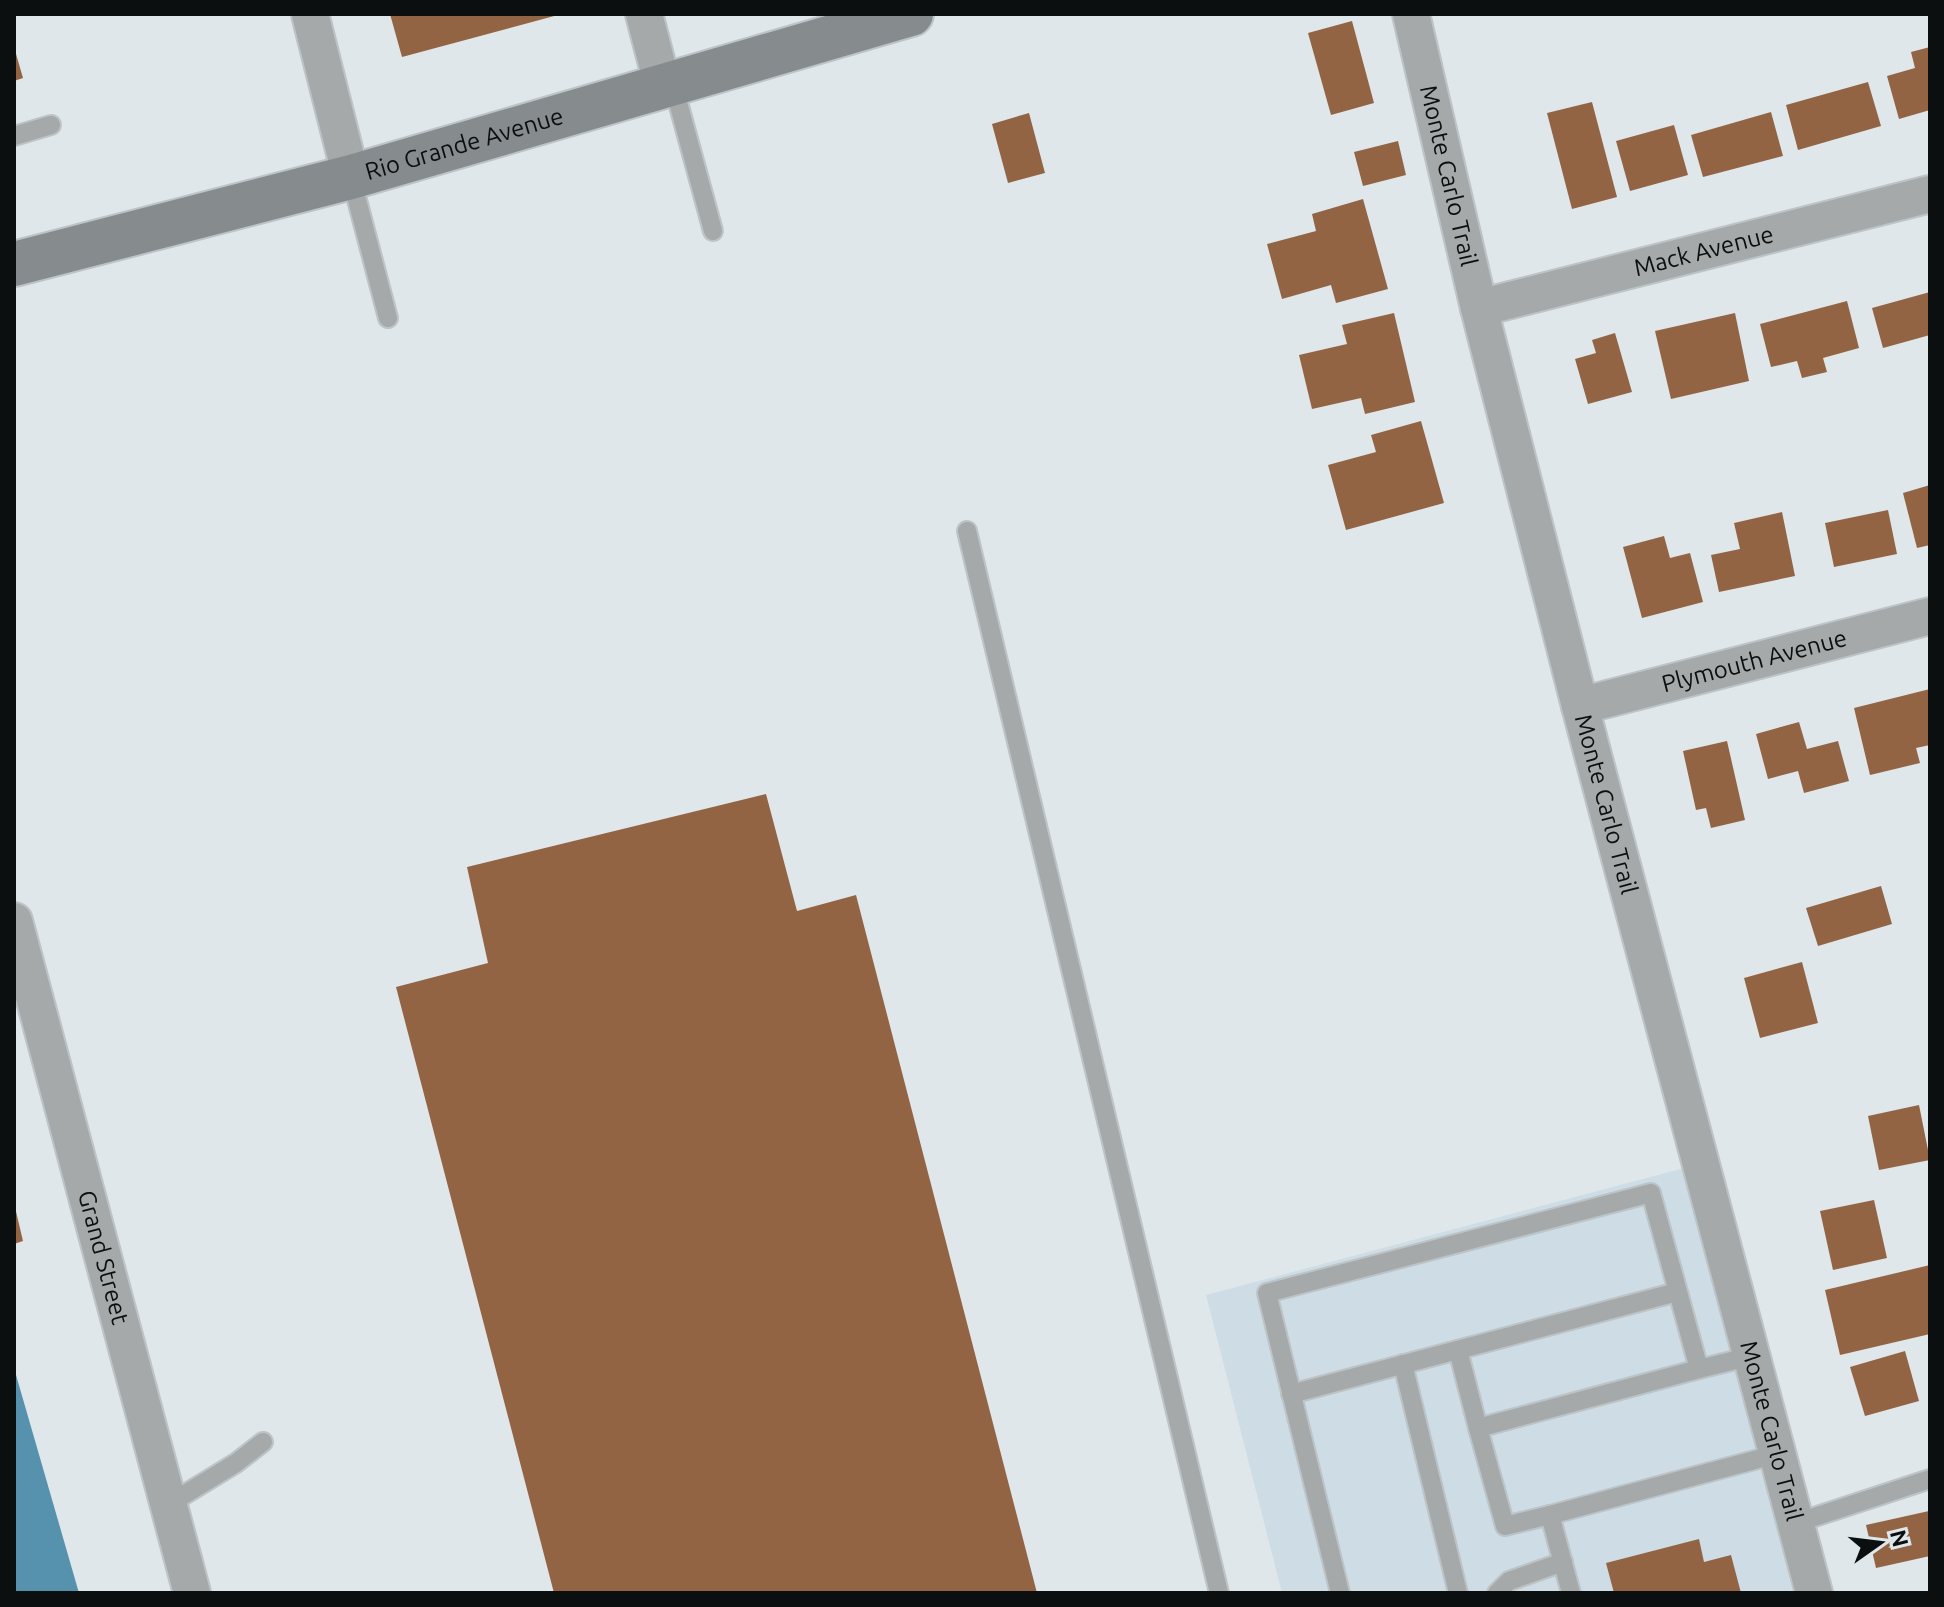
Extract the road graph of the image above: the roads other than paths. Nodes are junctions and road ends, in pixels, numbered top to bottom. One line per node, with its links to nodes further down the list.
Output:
1 (310, 14): 8 (street)
2 (644, 14): 5 (street)
3 (911, 14): 5 (street, Rio Grande Avenue)
4 (1411, 14): 12 (street, Monte Carlo Trail)
5 (668, 86): 8 (street, Rio Grande Avenue); 10 (lane)
6 (51, 125): 7 (lane)
7 (14, 136)
8 (351, 177): 11 (street, Rio Grande Avenue); 13 (lane)
9 (1930, 194): 12 (street, Mack Avenue)
10 (713, 231)
11 (14, 264)
12 (1479, 308): 16 (street, Monte Carlo Trail)
13 (388, 318)
14 (967, 531): 33 (lane)
15 (1930, 616): 16 (street, Plymouth Avenue)
16 (1580, 706): 20 (street, Monte Carlo Trail)
17 (14, 921): 28 (street, Grand Street)
18 (1677, 1292): 19 (lane); 22 (lane); 23 (lane)
19 (1458, 1350): 21 (lane); 24 (lane)
20 (1752, 1356): 22 (lane); 26 (street, Monte Carlo Trail)
21 (1403, 1364): 23 (lane); 35 (lane)
22 (1699, 1369): 24 (lane)
23 (1291, 1394): 34 (lane)
24 (1478, 1428): 29 (lane)
25 (263, 1442): 28 (lane)
26 (1777, 1454): 29 (lane); 30 (street, Monte Carlo Trail)
27 (1930, 1479): 30 (lane)
28 (169, 1504): 32 (street, Grand Street)
29 (1550, 1515): 31 (lane)
30 (1796, 1523): 38 (street, Monte Carlo Trail)
31 (1563, 1562): 36 (lane); 37 (lane)
32 (192, 1593)
33 (1219, 1593)
34 (1340, 1593)
35 (1458, 1593)
36 (1497, 1593)
37 (1571, 1593)
38 (1814, 1593)

